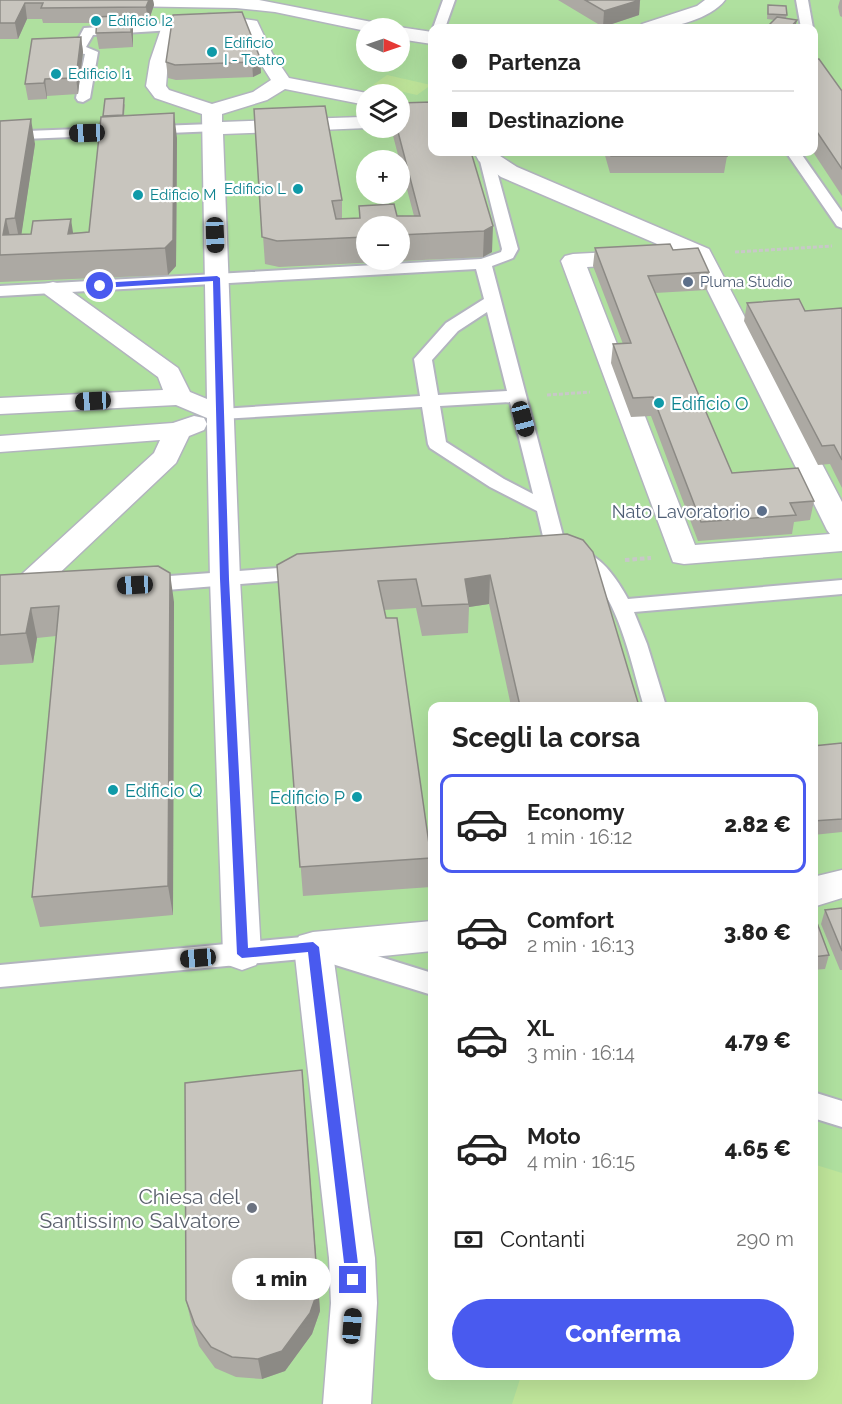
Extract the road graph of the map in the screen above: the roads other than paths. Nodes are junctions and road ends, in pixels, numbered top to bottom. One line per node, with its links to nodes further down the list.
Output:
1 (66, 0): 6 (street)
2 (449, 0): 9 (lane)
3 (716, 0): 7 (street)
4 (802, 0): 10 (lane)
5 (237, 1): 6 (street); 8 (street)
6 (211, 10): 11 (street); 14 (street)
7 (650, 20)
8 (356, 24)
9 (441, 24)
10 (806, 24)
11 (169, 27): 17 (lane); 18 (street)
12 (410, 35): 13 (street)
13 (428, 37)
14 (282, 82): 15 (street); 18 (street)
15 (312, 90): 16 (street); 19 (street)
16 (356, 97)
17 (83, 98)
18 (212, 120): 19 (street); 21 (lane); 28 (street)
19 (317, 123): 20 (street)
20 (356, 123)
21 (0, 136)
22 (486, 156): 27 (lane)
23 (488, 156): 26 (street)
24 (796, 156): 25 (lane)
25 (842, 223)
26 (701, 254): 40 (street); 41 (street)
27 (483, 264): 28 (lane); 31 (lane)
28 (217, 278): 29 (lane); 36 (street)
29 (53, 289): 30 (lane); 33 (street)
30 (0, 291)
31 (492, 301): 32 (lane); 34 (lane)
32 (517, 396): 34 (lane); 39 (lane)
33 (179, 397): 35 (street); 36 (street)
34 (431, 402): 36 (lane); 39 (lane)
35 (0, 406)
36 (220, 414): 37 (street); 45 (street)
37 (178, 431): 38 (street); 49 (street)
38 (0, 444)
39 (546, 508): 42 (lane)
40 (842, 530)
41 (842, 542)
42 (558, 554): 43 (lane); 50 (lane)
43 (522, 556)
44 (332, 571): 45 (lane)
45 (225, 579): 46 (lane); 56 (street)
46 (124, 586)
47 (842, 587): 50 (lane)
48 (55, 590): 49 (lane)
49 (10, 592)
50 (622, 606): 51 (lane)
51 (654, 702)
52 (842, 884): 53 (street)
53 (818, 891)
54 (428, 936): 55 (street)
55 (313, 947): 56 (lane); 58 (lane); 61 (street)
56 (242, 954): 57 (lane)
57 (0, 976)
58 (428, 983)
59 (818, 1107): 60 (lane)
60 (842, 1114)
61 (348, 1404)

